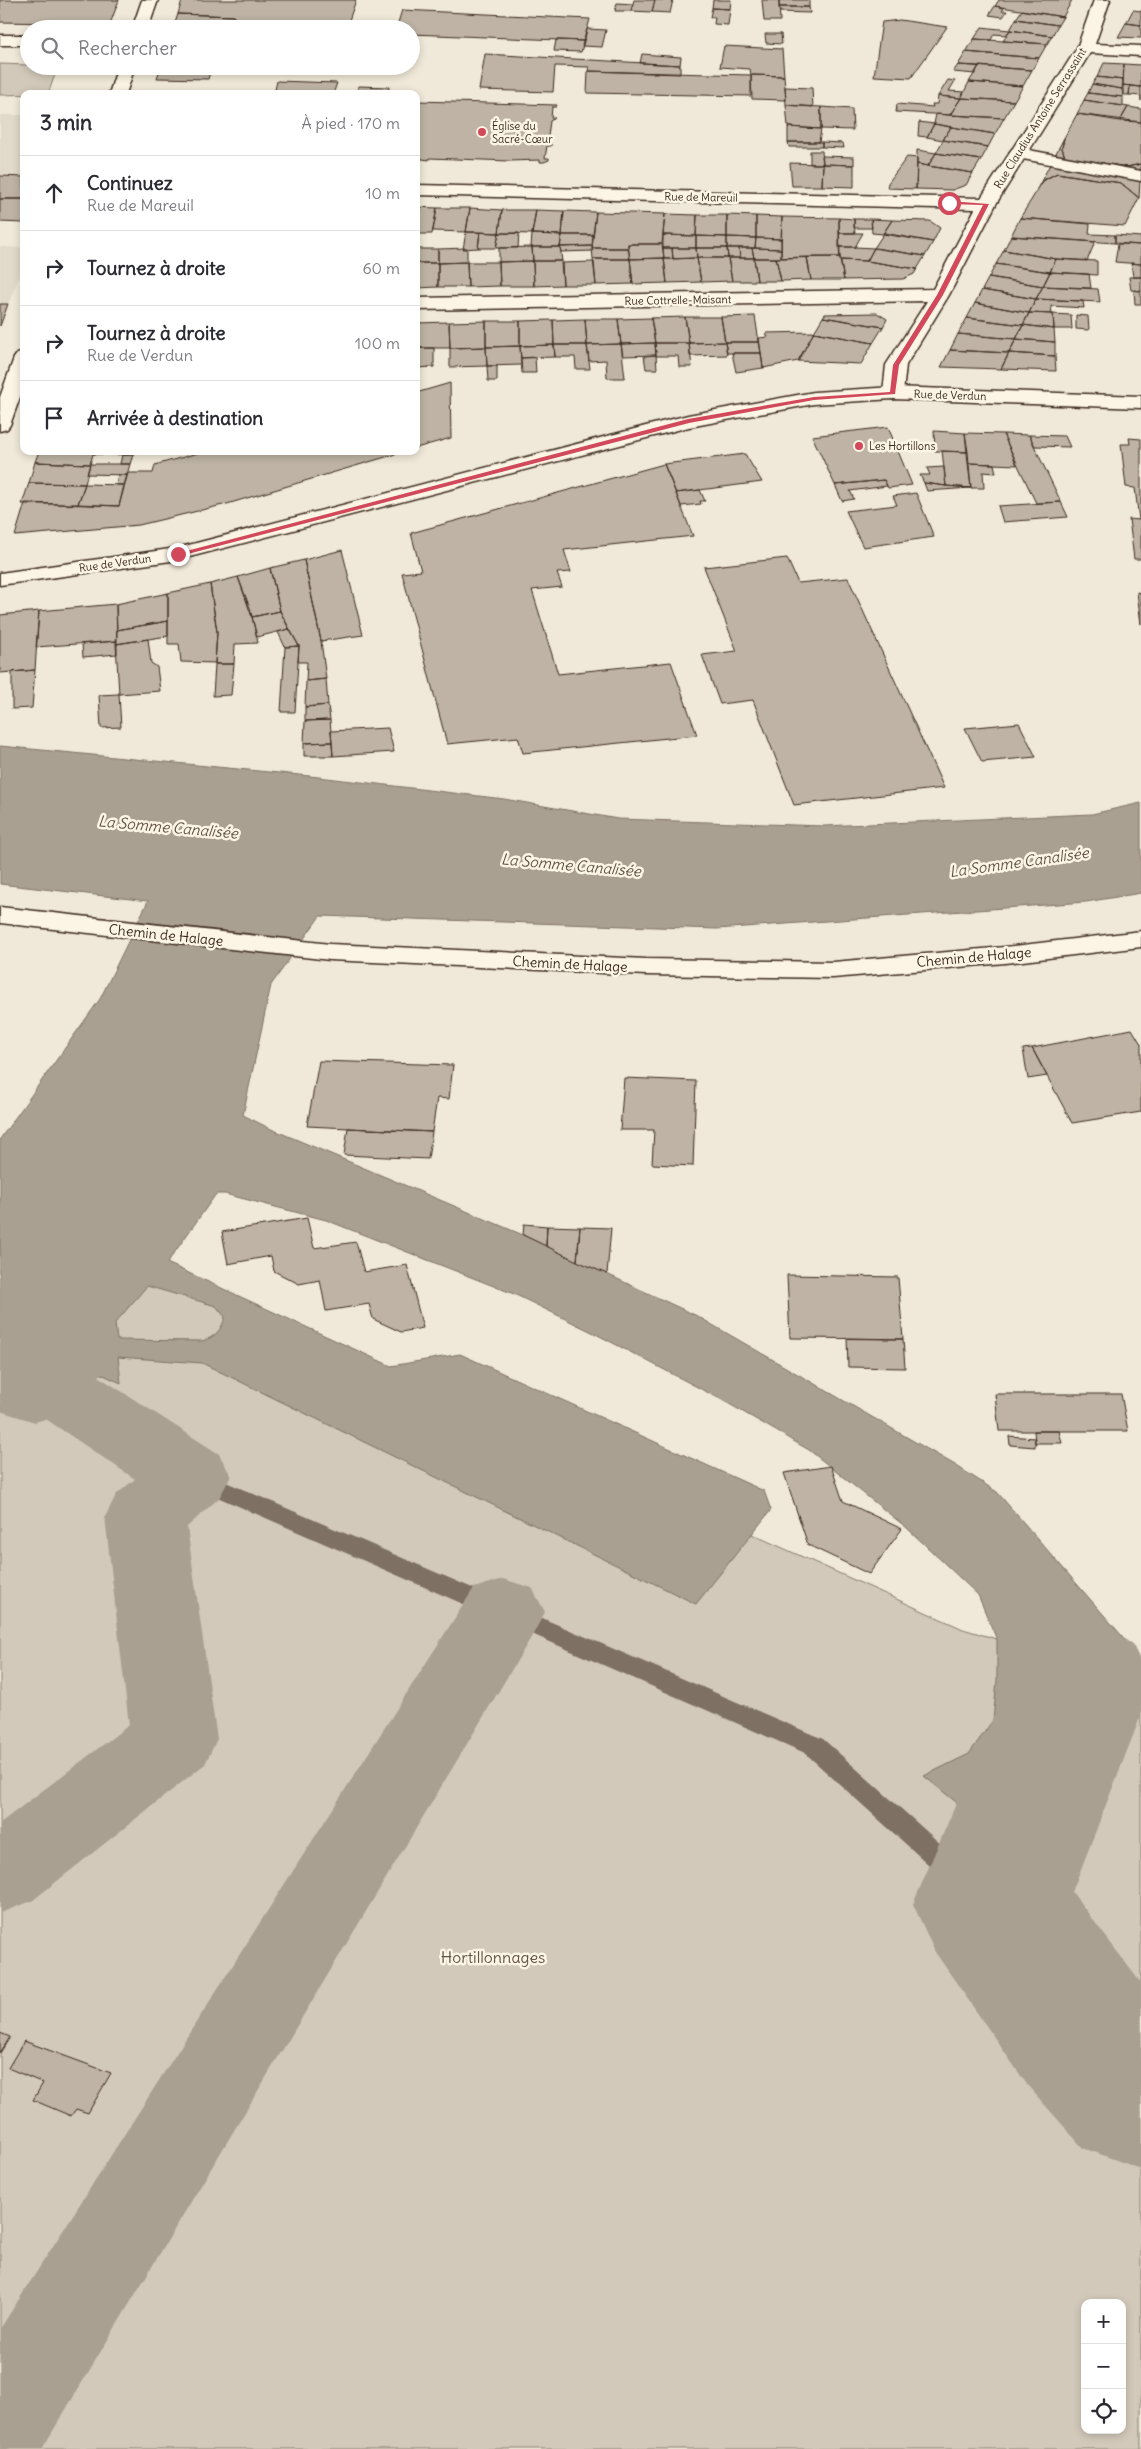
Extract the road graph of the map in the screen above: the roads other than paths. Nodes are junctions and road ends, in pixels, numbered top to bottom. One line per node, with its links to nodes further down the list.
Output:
1 (150, 0): 3 (street)
2 (1102, 0): 6 (street, Rue Claudius Antoine Serrassaint)
3 (143, 20)
4 (0, 40): 5 (street)
5 (20, 40)
6 (1085, 48): 7 (street); 10 (street, Rue Claudius Antoine Serrassaint)
7 (1141, 51)
8 (124, 75): 9 (street)
9 (118, 90)
10 (1018, 154): 11 (street); 13 (street, Rue Claudius Antoine Serrassaint)
11 (1141, 176)
12 (420, 190): 13 (street, Rue de Mareuil)
13 (987, 204): 14 (street, Rue Claudius Antoine Serrassaint)
14 (940, 295): 15 (street, Rue Cottrelle-Maisant); 17 (street, Rue Claudius Antoine Serrassaint)
15 (420, 304)
16 (20, 369): 19 (street)
17 (893, 393): 18 (street, Rue de Verdun); 20 (street, Rue de Verdun)
18 (1141, 402)
19 (0, 426)
20 (0, 579)
21 (0, 915): 22 (street, Chemin de Halage)
22 (1141, 939)

